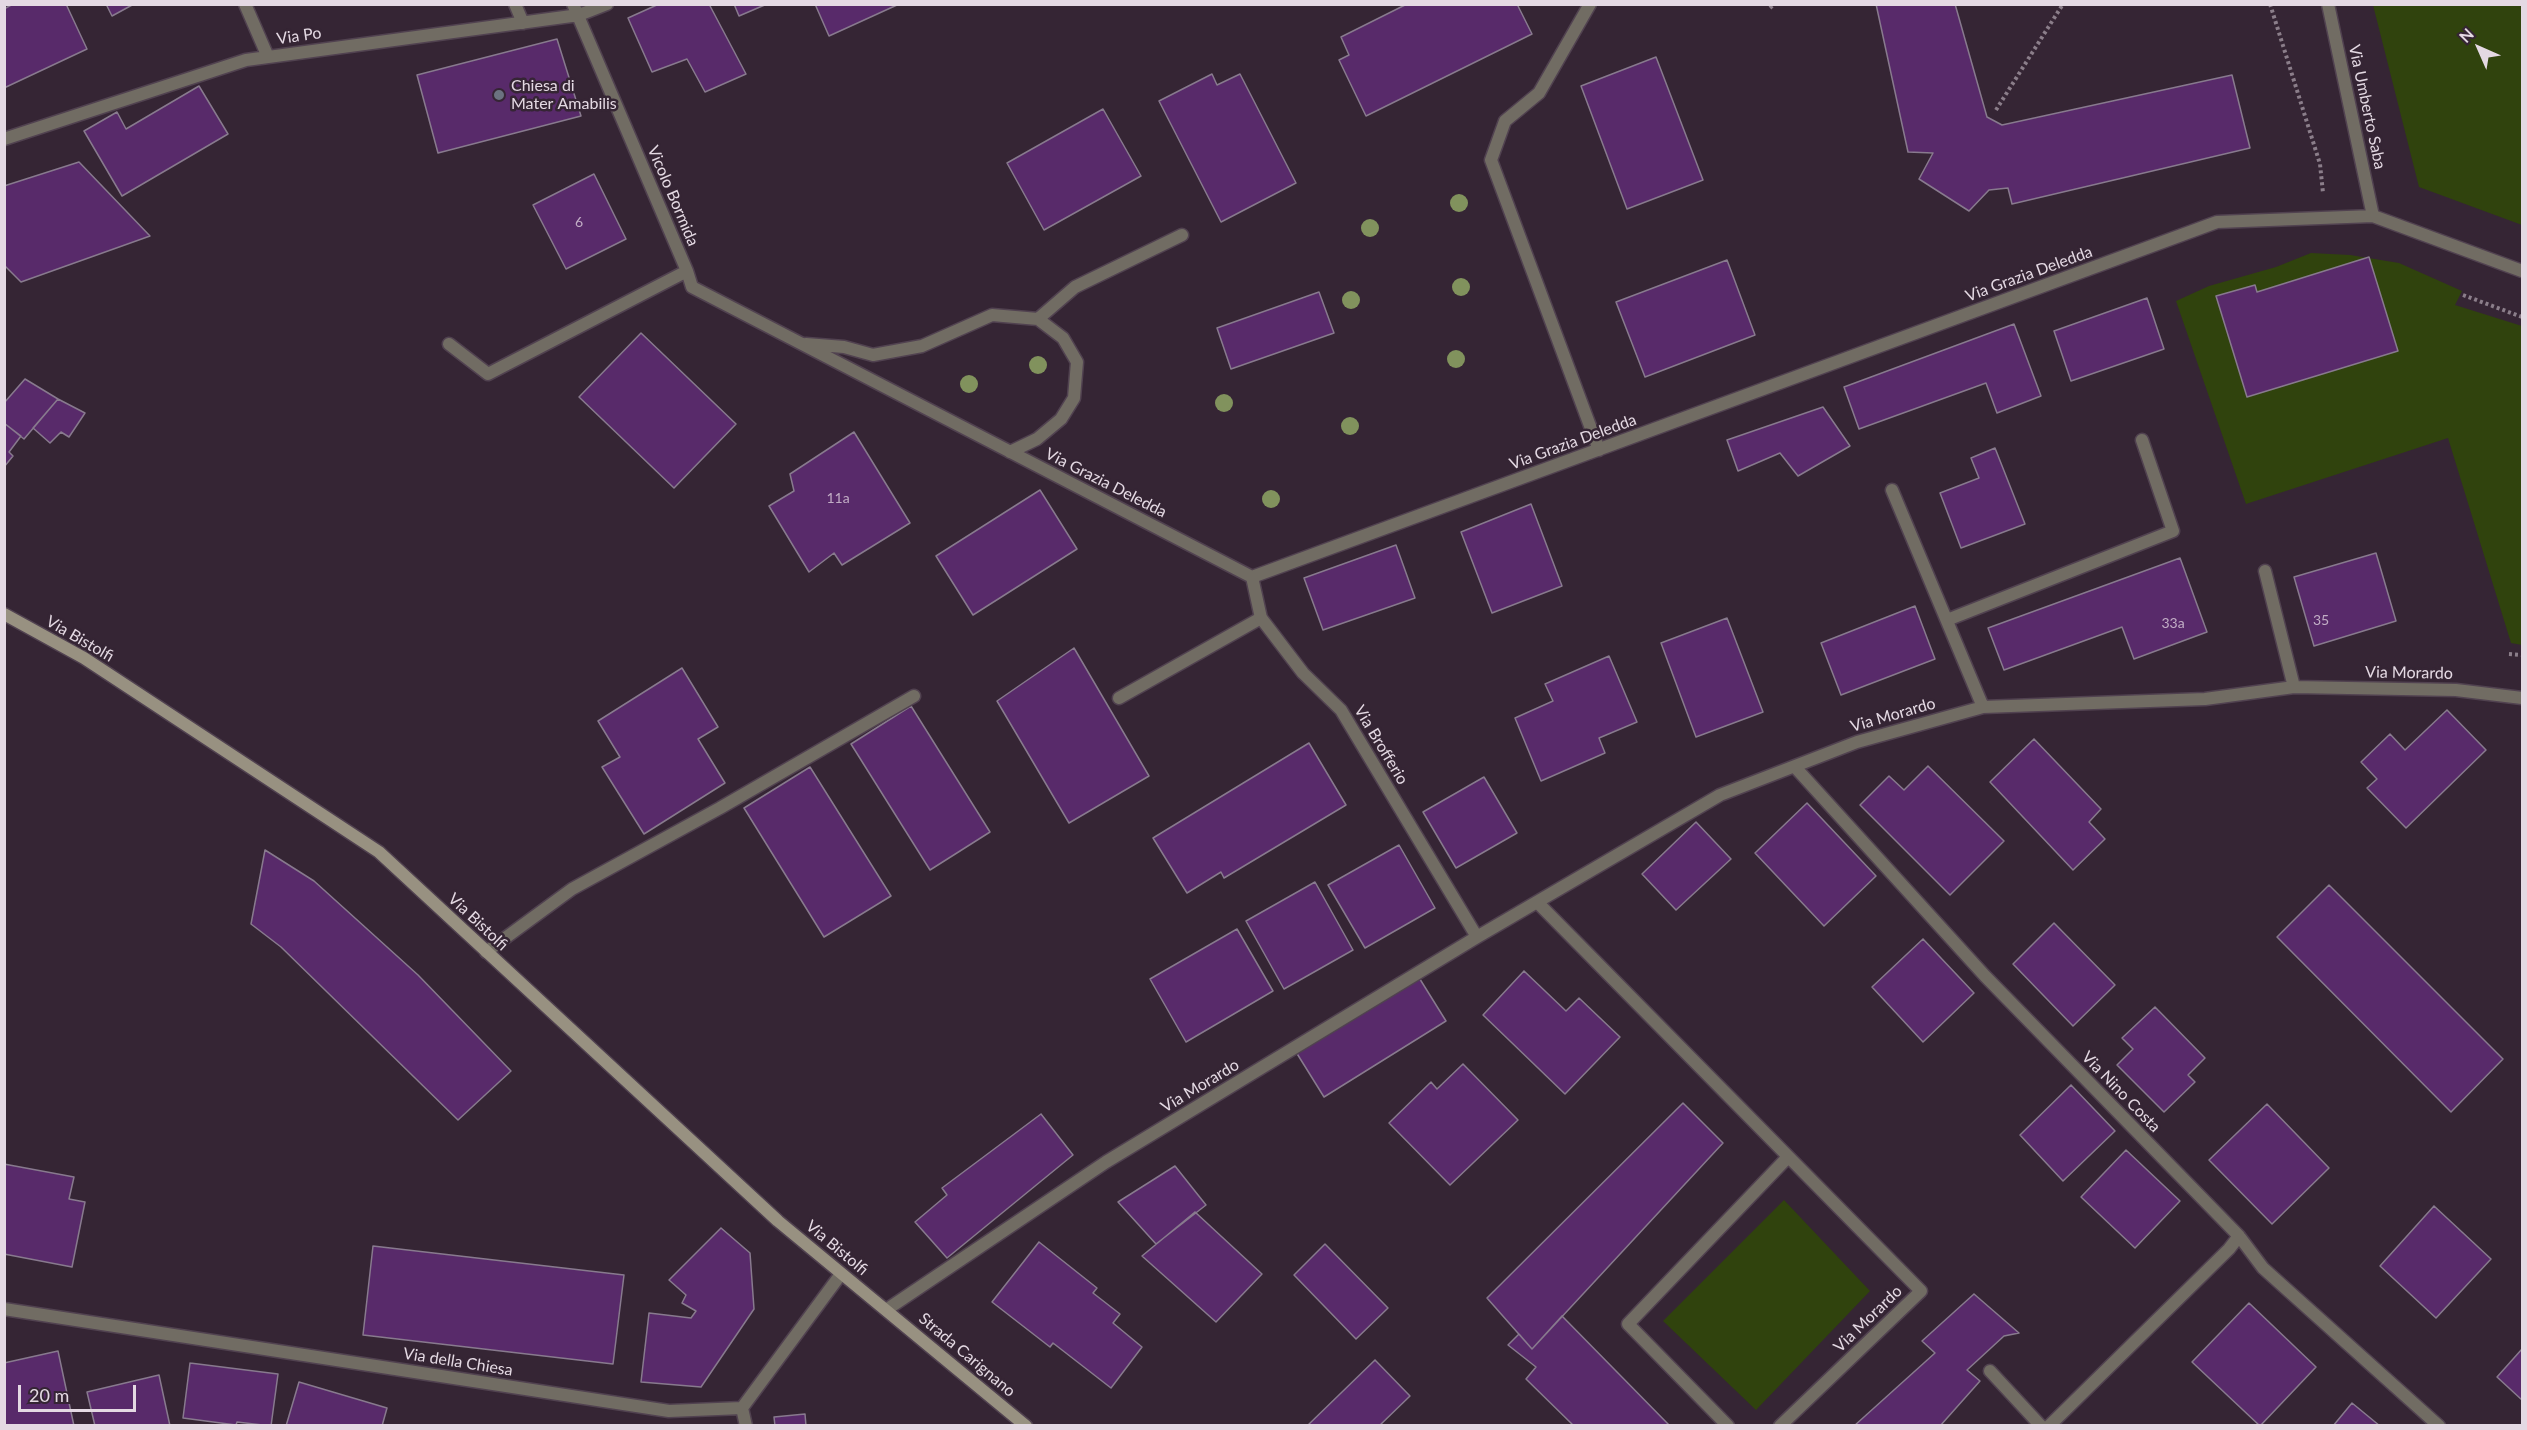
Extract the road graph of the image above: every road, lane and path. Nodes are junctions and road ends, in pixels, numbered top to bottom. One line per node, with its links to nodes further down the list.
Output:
1 (245, 4): 12 (street)
2 (515, 4): 11 (street)
3 (607, 4): 10 (street, Via Po)
4 (1590, 4): 26 (street)
5 (1774, 4): 9 (path)
6 (2063, 4): 13 (path)
7 (2270, 4): 16 (path)
8 (2328, 4): 15 (street, Via Umberto Saba)
9 (1770, 8)
10 (576, 10): 11 (street, Via Po); 18 (street, Vicolo Bormida)
11 (523, 23): 12 (street, Via Po)
12 (268, 57): 14 (street, Via Po)
13 (1996, 110)
14 (4, 139)
15 (2373, 216): 16 (street, Via Grazia Deledda); 19 (street, Via Grazia Deledda)
16 (2326, 218): 26 (street, Via Grazia Deledda)
17 (1182, 235): 22 (street)
18 (687, 271): 23 (street, Vicolo Bormida); 24 (street, Via Grazia Deledda)
19 (2523, 271)
20 (2463, 295): 21 (path)
21 (2523, 317)
22 (1038, 319): 24 (street); 27 (street)
23 (449, 344)
24 (801, 344): 27 (street, Via Grazia Deledda)
25 (2142, 440): 33 (street)
26 (1599, 450): 30 (street, Via Grazia Deledda)
27 (1010, 452): 30 (street, Via Grazia Deledda)
28 (1892, 490): 33 (street)
29 (2265, 571): 36 (street)
30 (1252, 578): 32 (street, Via Brofferio)
31 (4, 614): 44 (street, Via Bistolfi)
32 (1261, 618): 38 (street); 43 (street, Via Brofferio)
33 (1947, 620): 40 (street)
34 (2509, 654): 35 (path)
35 (2523, 655)
36 (2294, 687): 39 (street, Via Morardo); 40 (street, Via Morardo)
37 (914, 696): 44 (street)
38 (1119, 698)
39 (2523, 698)
40 (1983, 707): 41 (street, Via Morardo)
41 (1795, 767): 42 (street, Via Morardo); 46 (street, Via Nino Costa)
42 (1538, 903): 43 (street, Via Morardo); 45 (street, Via Morardo)
43 (1477, 937): 49 (street, Via Morardo)
44 (486, 952): 47 (street, Via Bistolfi)
45 (1788, 1157): 54 (street); 55 (street, Via Morardo)
46 (2239, 1236): 57 (street); 58 (street, Via Nino Costa)
47 (842, 1274): 49 (street, Via Bistolfi); 51 (street)
48 (4, 1309): 51 (street, Via della Chiesa)
49 (886, 1310): 53 (street, Strada Carignano)
50 (1990, 1371): 56 (street)
51 (742, 1408): 52 (street)
52 (746, 1425)
53 (1026, 1425)
54 (1728, 1425)
55 (1780, 1425)
56 (2042, 1425)
57 (2049, 1425)
58 (2439, 1425)

